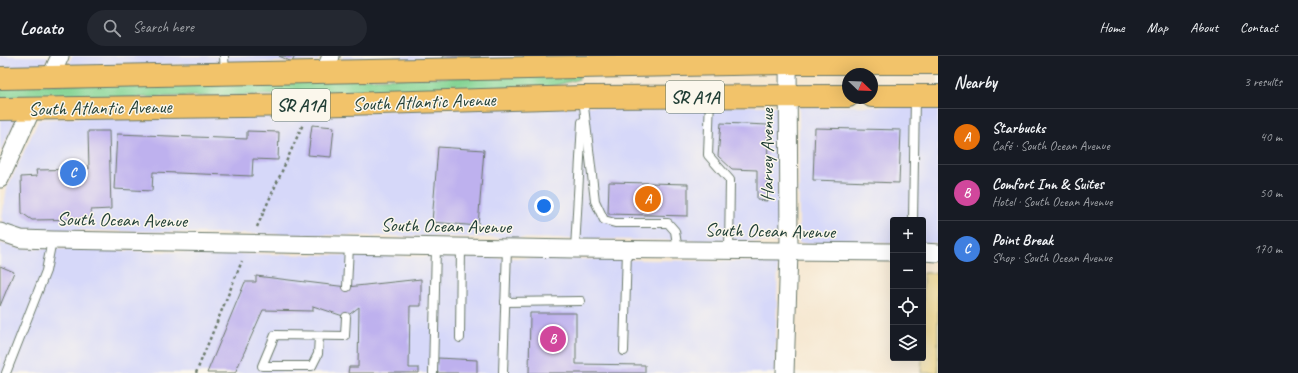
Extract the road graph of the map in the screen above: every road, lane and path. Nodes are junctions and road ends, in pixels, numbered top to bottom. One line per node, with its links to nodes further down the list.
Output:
1 (60, 56): 8 (street)
2 (706, 60): 3 (main road, South Atlantic Avenue / SR A1A); 4 (main road, South Atlantic Avenue / SR A1A)
3 (788, 60): 6 (main road, South Atlantic Avenue / SR A1A); 10 (street, Harvey Avenue)
4 (625, 61): 5 (main road, South Atlantic Avenue / SR A1A)
5 (328, 63): 7 (main road, South Atlantic Avenue / SR A1A)
6 (938, 63)
7 (225, 64): 8 (main road, South Atlantic Avenue / SR A1A)
8 (51, 76): 9 (main road, South Atlantic Avenue / SR A1A)
9 (0, 78)
10 (788, 96): 11 (main road, South Atlantic Avenue / SR A1A); 16 (main road, South Atlantic Avenue / SR A1A); 31 (street, Harvey Avenue)
11 (842, 96)
12 (878, 96): 13 (main road)
13 (915, 96): 14 (main road); 20 (lane)
14 (938, 96)
15 (583, 97): 16 (main road, South Atlantic Avenue / SR A1A); 18 (main road, South Atlantic Avenue / SR A1A); 27 (lane); 29 (lane)
16 (710, 97): 30 (lane)
17 (0, 109): 18 (main road, South Atlantic Avenue / SR A1A)
18 (32, 109): 19 (street)
19 (0, 179)
20 (913, 217)
21 (0, 232): 22 (street, South Ocean Avenue)
22 (52, 240): 23 (street, South Ocean Avenue); 42 (lane)
23 (349, 246): 24 (street, South Ocean Avenue); 35 (lane)
24 (436, 247): 25 (street, South Ocean Avenue); 43 (lane)
25 (461, 247): 26 (street, South Ocean Avenue); 40 (lane)
26 (507, 248): 27 (street, South Ocean Avenue); 37 (lane)
27 (575, 249): 28 (street, South Ocean Avenue)
28 (626, 250): 29 (street, South Ocean Avenue); 41 (lane)
29 (678, 251): 30 (street, South Ocean Avenue)
30 (729, 251): 31 (street, South Ocean Avenue)
31 (788, 252): 32 (street, South Ocean Avenue); 45 (street, Harvey Avenue)
32 (890, 252)
33 (926, 252): 34 (street)
34 (938, 252)
35 (347, 287)
36 (581, 301): 37 (lane)
37 (505, 302): 44 (lane)
38 (346, 317): 39 (lane)
39 (319, 336): 39 (lane)
40 (460, 338)
41 (624, 351)
42 (6, 373)
43 (433, 373)
44 (503, 373)
45 (785, 373)

